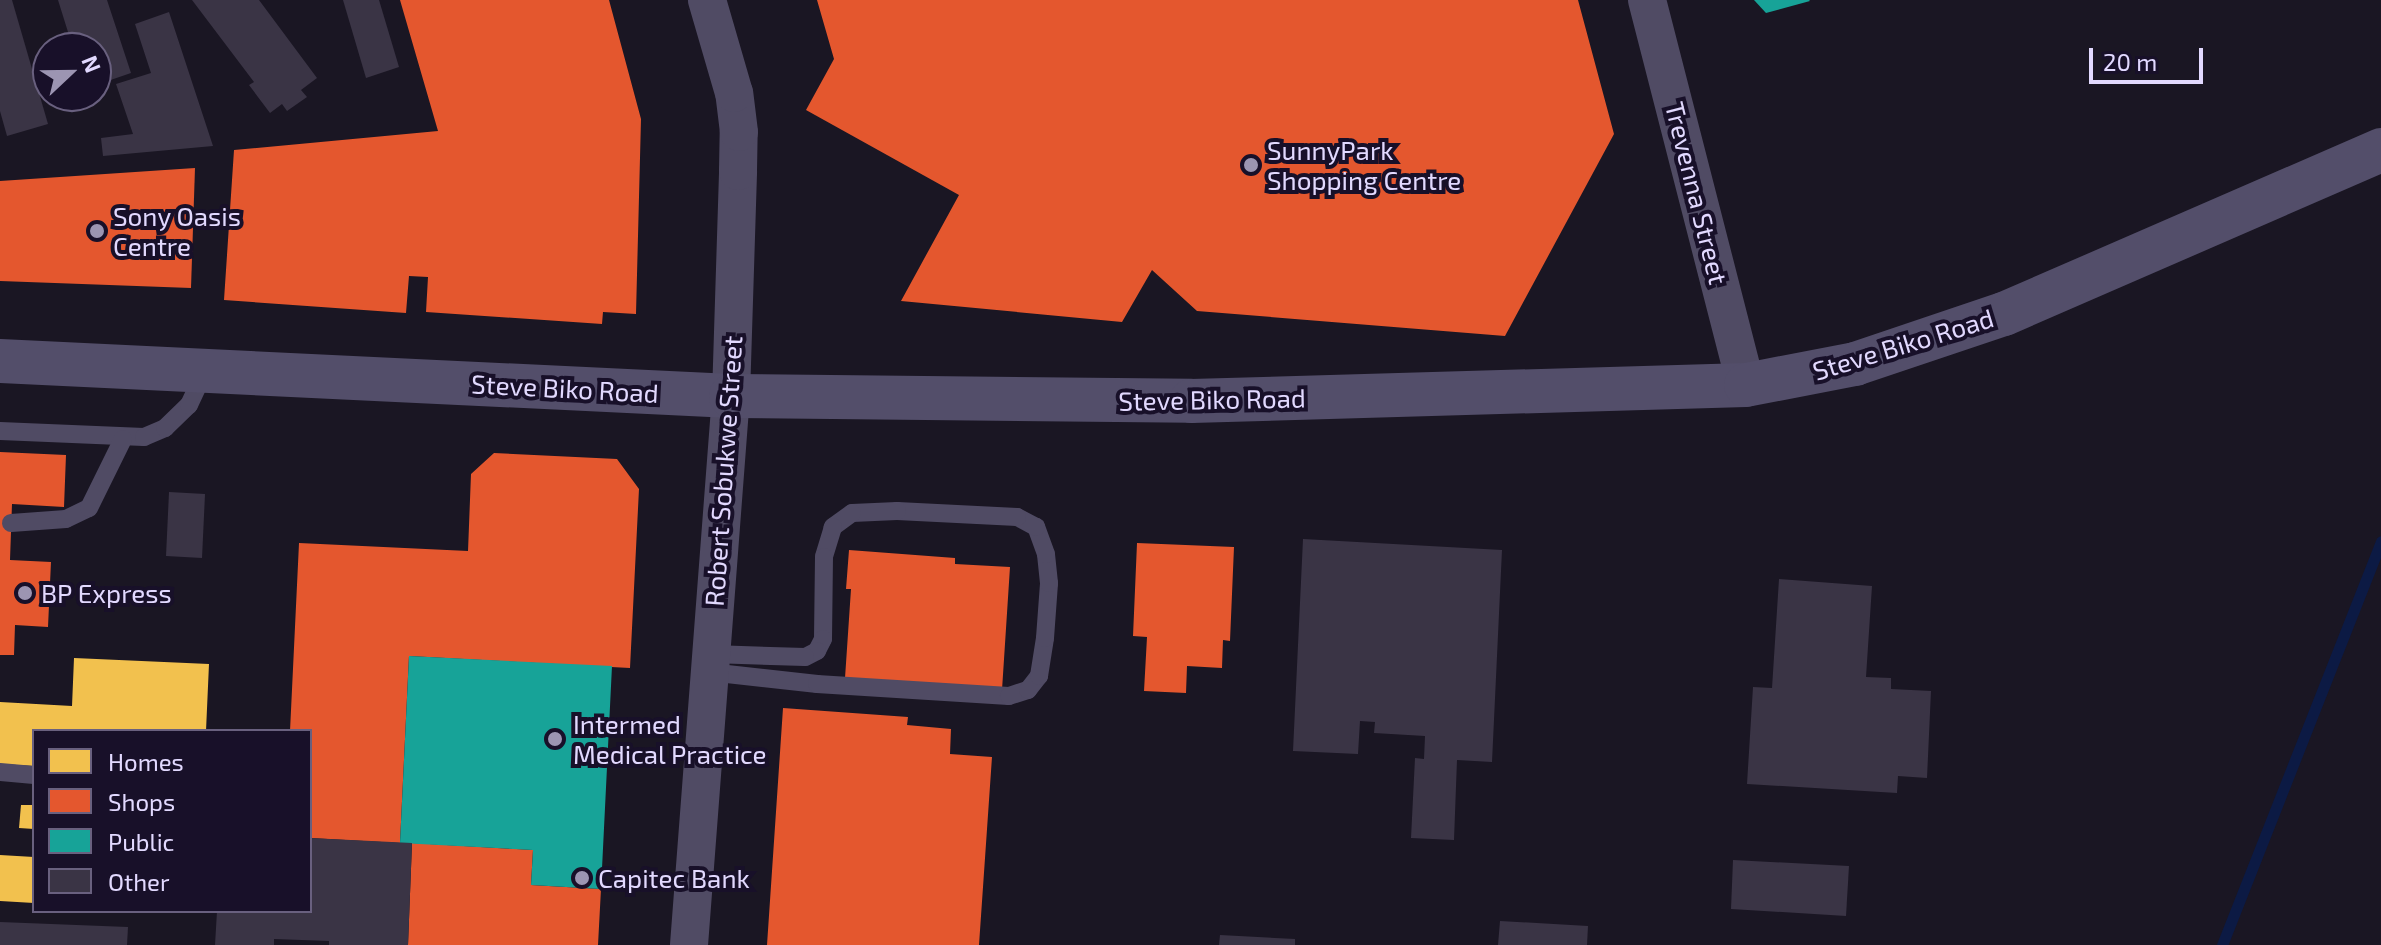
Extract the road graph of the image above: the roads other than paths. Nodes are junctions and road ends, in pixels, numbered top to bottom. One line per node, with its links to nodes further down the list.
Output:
1 (707, 0): 7 (street, Robert Sobukwe Street)
2 (1647, 0): 6 (street, Trevenna Street)
3 (2381, 150): 6 (main road, Steve Biko Road)
4 (0, 361): 5 (main road, Steve Biko Road)
5 (204, 373): 7 (main road, Steve Biko Road); 9 (lane)
6 (1746, 385): 7 (main road, Steve Biko Road)
7 (731, 396): 11 (street, Robert Sobukwe Street)
8 (0, 431): 9 (lane)
9 (123, 439): 10 (lane)
10 (11, 523)
11 (710, 663): 11 (lane); 14 (street, Robert Sobukwe Street)
12 (0, 772): 13 (lane)
13 (32, 775)
14 (689, 945)

